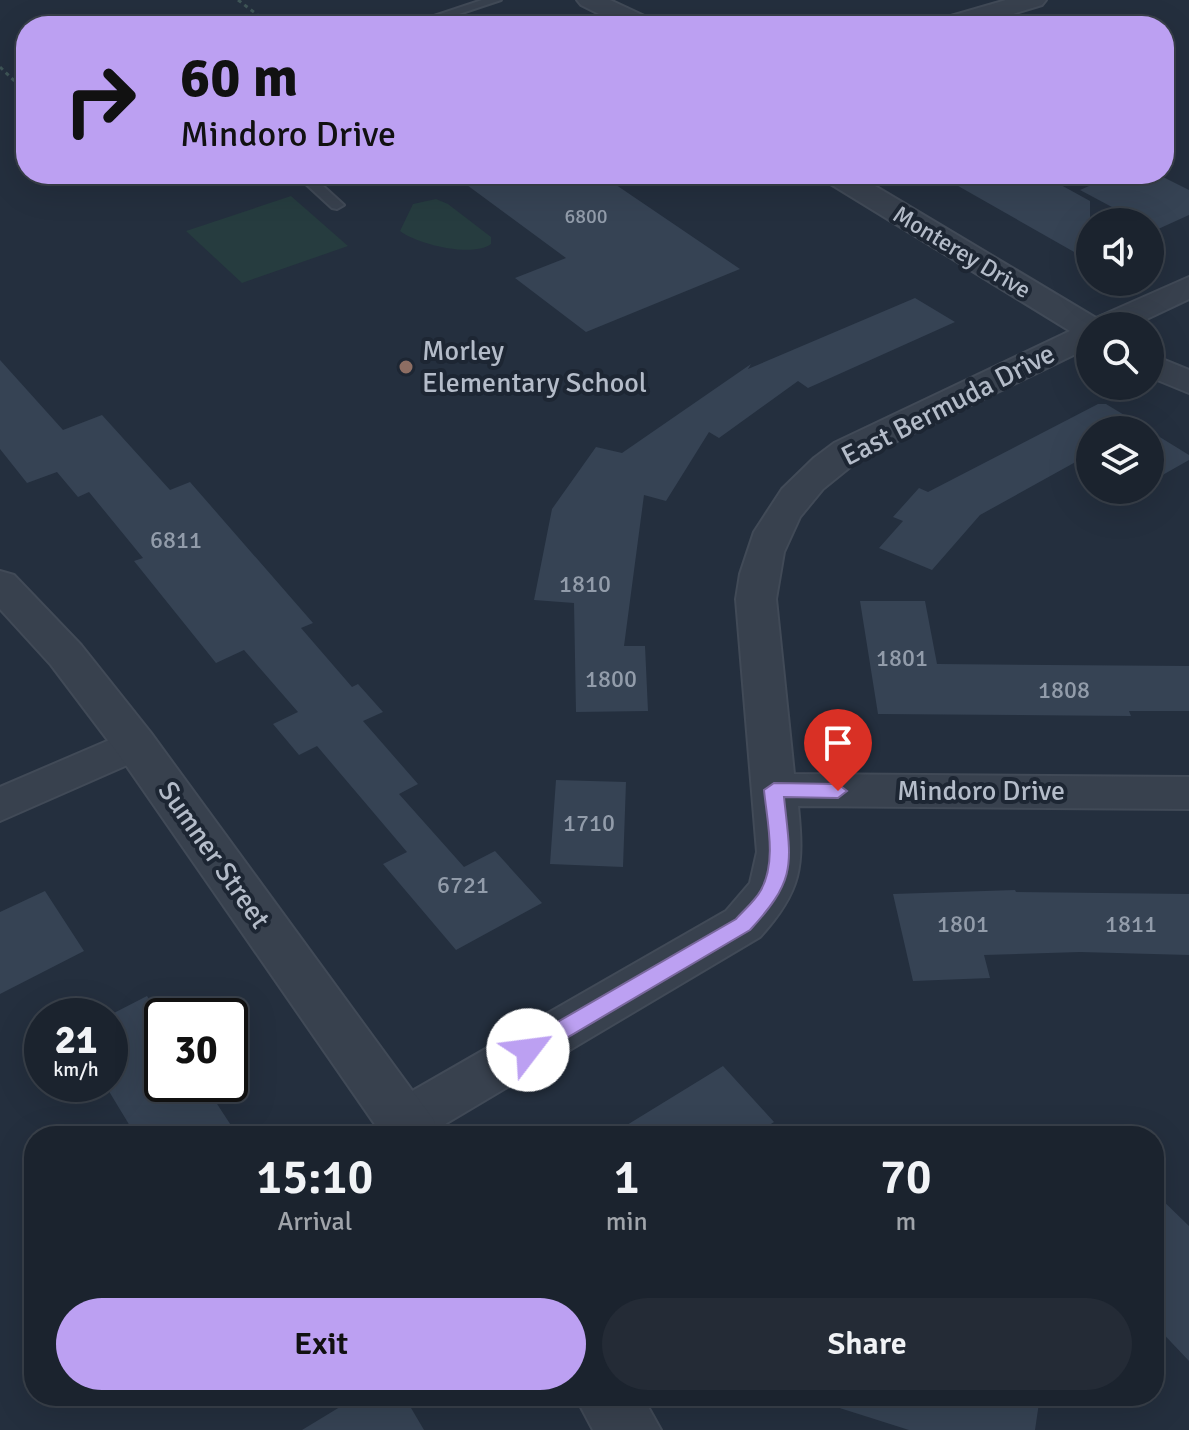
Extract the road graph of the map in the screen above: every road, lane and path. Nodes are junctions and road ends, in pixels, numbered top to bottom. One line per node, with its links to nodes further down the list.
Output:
1 (238, 0): 5 (path)
2 (495, 0): 6 (lane)
3 (590, 0): 7 (street)
4 (1033, 0): 8 (street)
5 (259, 16)
6 (443, 16)
7 (623, 16)
8 (979, 16)
9 (0, 67): 10 (path)
10 (16, 82)
11 (313, 184): 13 (lane)
12 (850, 184): 16 (street, Monterey Drive)
13 (337, 205)
14 (1189, 287): 15 (street)
15 (1136, 312)
16 (1076, 323)
17 (1076, 339): 22 (street, East Bermuda Drive)
18 (1164, 371): 19 (street)
19 (1189, 383)
20 (0, 584): 21 (street, Sumner Street)
21 (135, 744): 24 (street); 25 (street, Sumner Street)
22 (774, 790): 23 (street, Mindoro Drive); 26 (street, East Bermuda Drive)
23 (1189, 793)
24 (0, 805)
25 (407, 1126)
26 (414, 1126)
27 (612, 1406): 28 (street)
28 (630, 1430)

